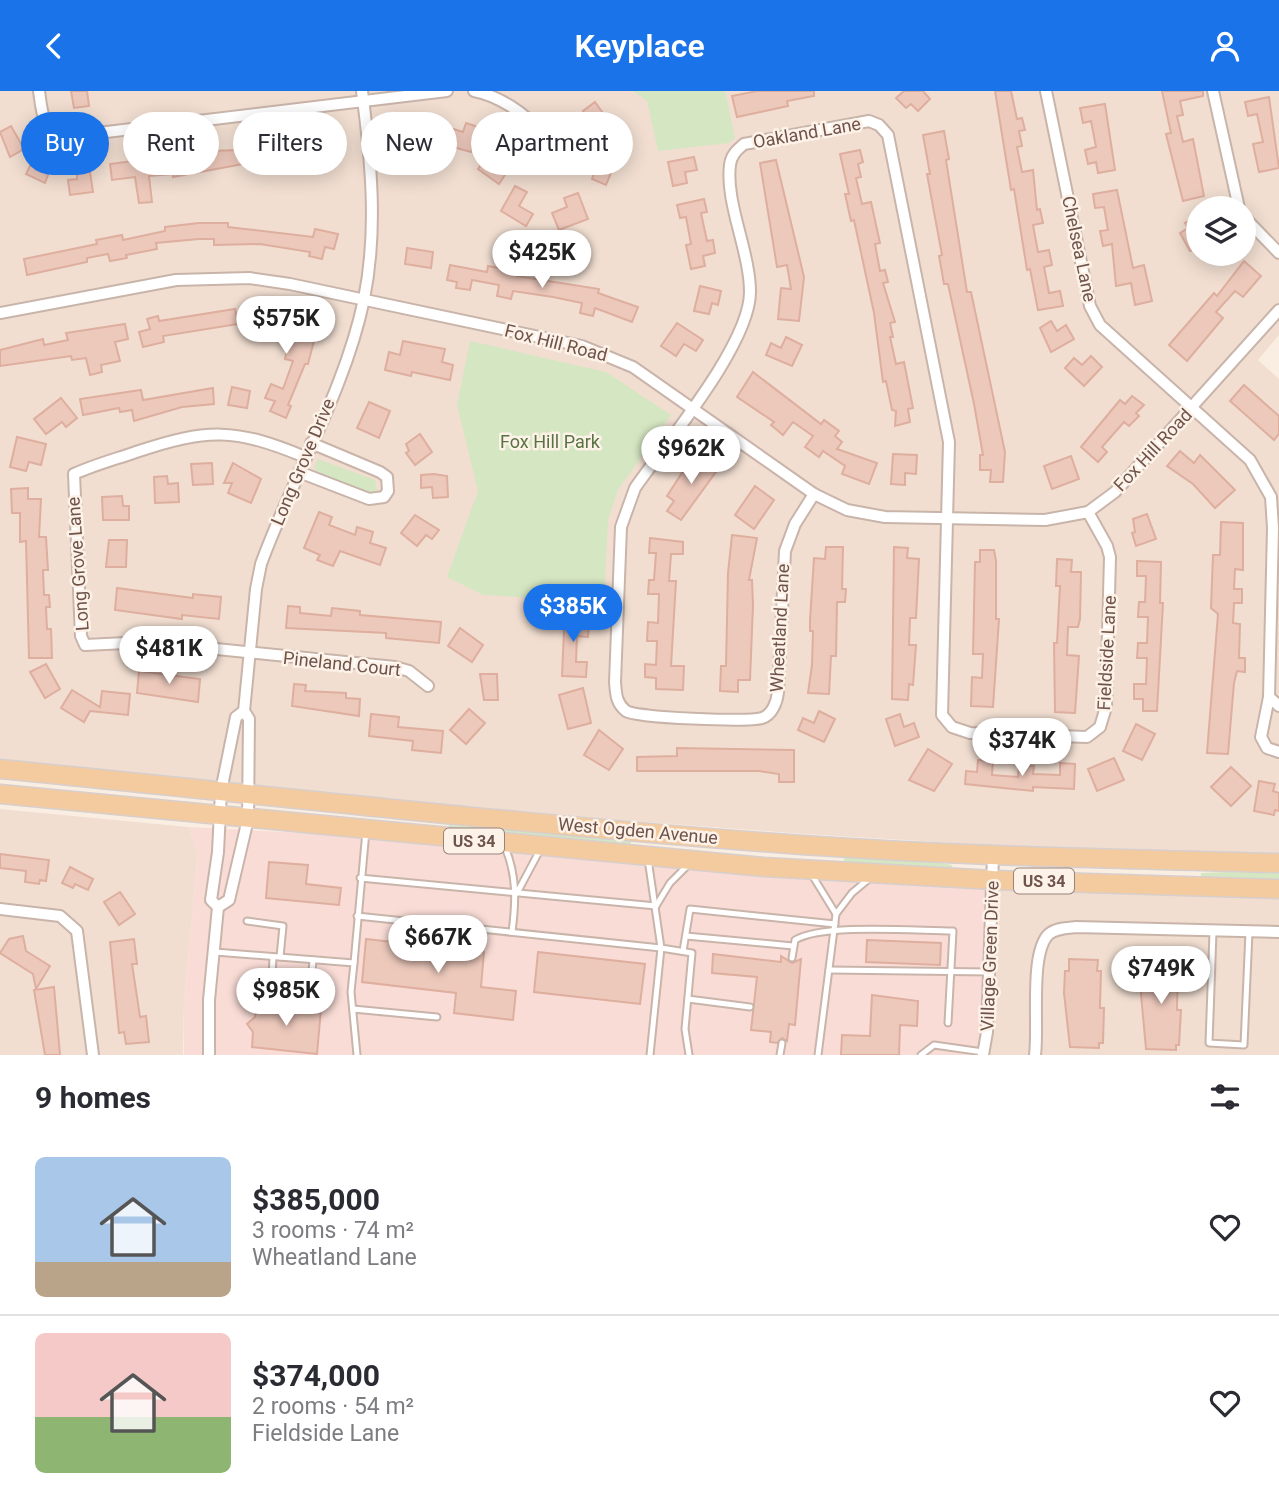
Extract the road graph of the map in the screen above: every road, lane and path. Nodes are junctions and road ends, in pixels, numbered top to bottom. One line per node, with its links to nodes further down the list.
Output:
1 (39, 91): 6 (street)
2 (447, 91): 6 (street)
3 (474, 91): 7 (street)
4 (1046, 91): 15 (street, Chelsea Lane)
5 (1213, 91): 8 (street)
6 (363, 96): 11 (street, Long Grove Drive)
7 (516, 112)
8 (1236, 196)
9 (1256, 229): 10 (street)
10 (1279, 253)
11 (364, 299): 13 (street, Fox Hill Road); 14 (street, Fox Hill Road); 16 (street, Long Grove Drive)
12 (1279, 310): 15 (street, Fox Hill Road)
13 (0, 313)
14 (692, 407): 19 (street, Fox Hill Road); 19 (street, Wheatland Lane); 21 (street, Oakland Lane)
15 (1192, 408): 20 (street, Fox Hill Road); 24 (street, Chelsea Lane)
16 (312, 443): 17 (street, Long Grove Drive); 18 (street)
17 (305, 457): 18 (street, Long Grove Drive); 22 (street, Long Grove Lane)
18 (299, 472): 22 (street, Long Grove Drive)
19 (814, 494): 21 (street, Fox Hill Road)
20 (1088, 512): 21 (street, Fox Hill Road); 21 (street, Fieldside Lane)
21 (948, 519)
22 (250, 654): 23 (street, Pineland Court); 26 (street, Long Grove Drive)
23 (428, 686)
24 (1269, 697): 25 (street); 27 (street, Chelsea Lane)
25 (1279, 706)
26 (244, 711): 29 (street, Long Grove Drive); 31 (street, Long Grove Drive)
27 (1279, 752)
28 (0, 769): 29 (main road, West Ogden Avenue / US 34)
29 (221, 791): 31 (main road, West Ogden Avenue / US 34); 32 (street, Long Grove Drive)
30 (0, 794): 32 (main road, West Ogden Avenue / US 34)
31 (248, 795): 33 (street, Long Grove Drive); 35 (main road, West Ogden Avenue / US 34)
32 (219, 816): 33 (main road, West Ogden Avenue / US 34); 49 (street, Long Grove Drive)
33 (248, 819): 34 (main road, West Ogden Avenue / US 34); 49 (street, Long Grove Drive)
34 (366, 831): 36 (main road, West Ogden Avenue / US 34); 44 (lane)
35 (659, 834): 38 (main road, West Ogden Avenue / US 34); 39 (main road)
36 (504, 844): 37 (main road, West Ogden Avenue / US 34); 47 (lane)
37 (541, 848): 39 (main road, West Ogden Avenue / US 34); 47 (lane)
38 (993, 856): 41 (main road, West Ogden Avenue / US 34); 45 (street, Village Green Drive)
39 (648, 858): 40 (main road, West Ogden Avenue / US 34); 48 (lane)
40 (693, 861): 42 (main road, West Ogden Avenue / US 34); 48 (lane)
41 (1279, 863)
42 (810, 870): 43 (main road, West Ogden Avenue / US 34); 51 (lane)
43 (875, 874): 45 (main road, West Ogden Avenue / US 34); 51 (lane)
44 (360, 878): 47 (lane); 52 (lane)
45 (993, 880): 46 (main road, West Ogden Avenue / US 34); 70 (street, Village Green Drive)
46 (1279, 889)
47 (517, 893): 48 (lane); 56 (lane)
48 (656, 905): 61 (lane)
49 (218, 907): 63 (street, Long Grove Drive)
50 (0, 909): 78 (street)
51 (836, 914): 54 (lane)
52 (358, 916): 56 (lane); 67 (lane)
53 (247, 921): 64 (lane)
54 (834, 928): 59 (lane); 60 (lane); 68 (lane); 69 (lane)
55 (1213, 931): 57 (street); 57 (lane); 86 (street)
56 (512, 932): 61 (lane)
57 (1249, 932): 58 (street)
58 (1279, 933)
59 (686, 936): 60 (lane); 62 (lane)
60 (793, 946): 65 (lane)
61 (661, 948): 62 (lane); 81 (lane)
62 (683, 951): 71 (lane)
63 (213, 952): 64 (lane); 79 (street, Long Grove Drive)
64 (276, 957): 66 (lane); 66 (lane)
65 (792, 958)
66 (313, 960): 67 (lane)
67 (354, 963): 73 (lane)
68 (829, 970): 69 (lane); 84 (lane)
69 (952, 971): 70 (lane); 75 (lane)
70 (990, 972): 77 (street, Village Green Drive)
71 (688, 999): 72 (lane); 82 (lane)
72 (750, 1007)
73 (353, 1009): 74 (lane); 80 (lane)
74 (437, 1017)
75 (948, 1023)
76 (782, 1043): 83 (lane)
77 (983, 1054): 85 (lane)
78 (93, 1055)
79 (209, 1055)
80 (357, 1055)
81 (650, 1055)
82 (689, 1055)
83 (780, 1055)
84 (818, 1055)
85 (920, 1055)
86 (1035, 1055)

